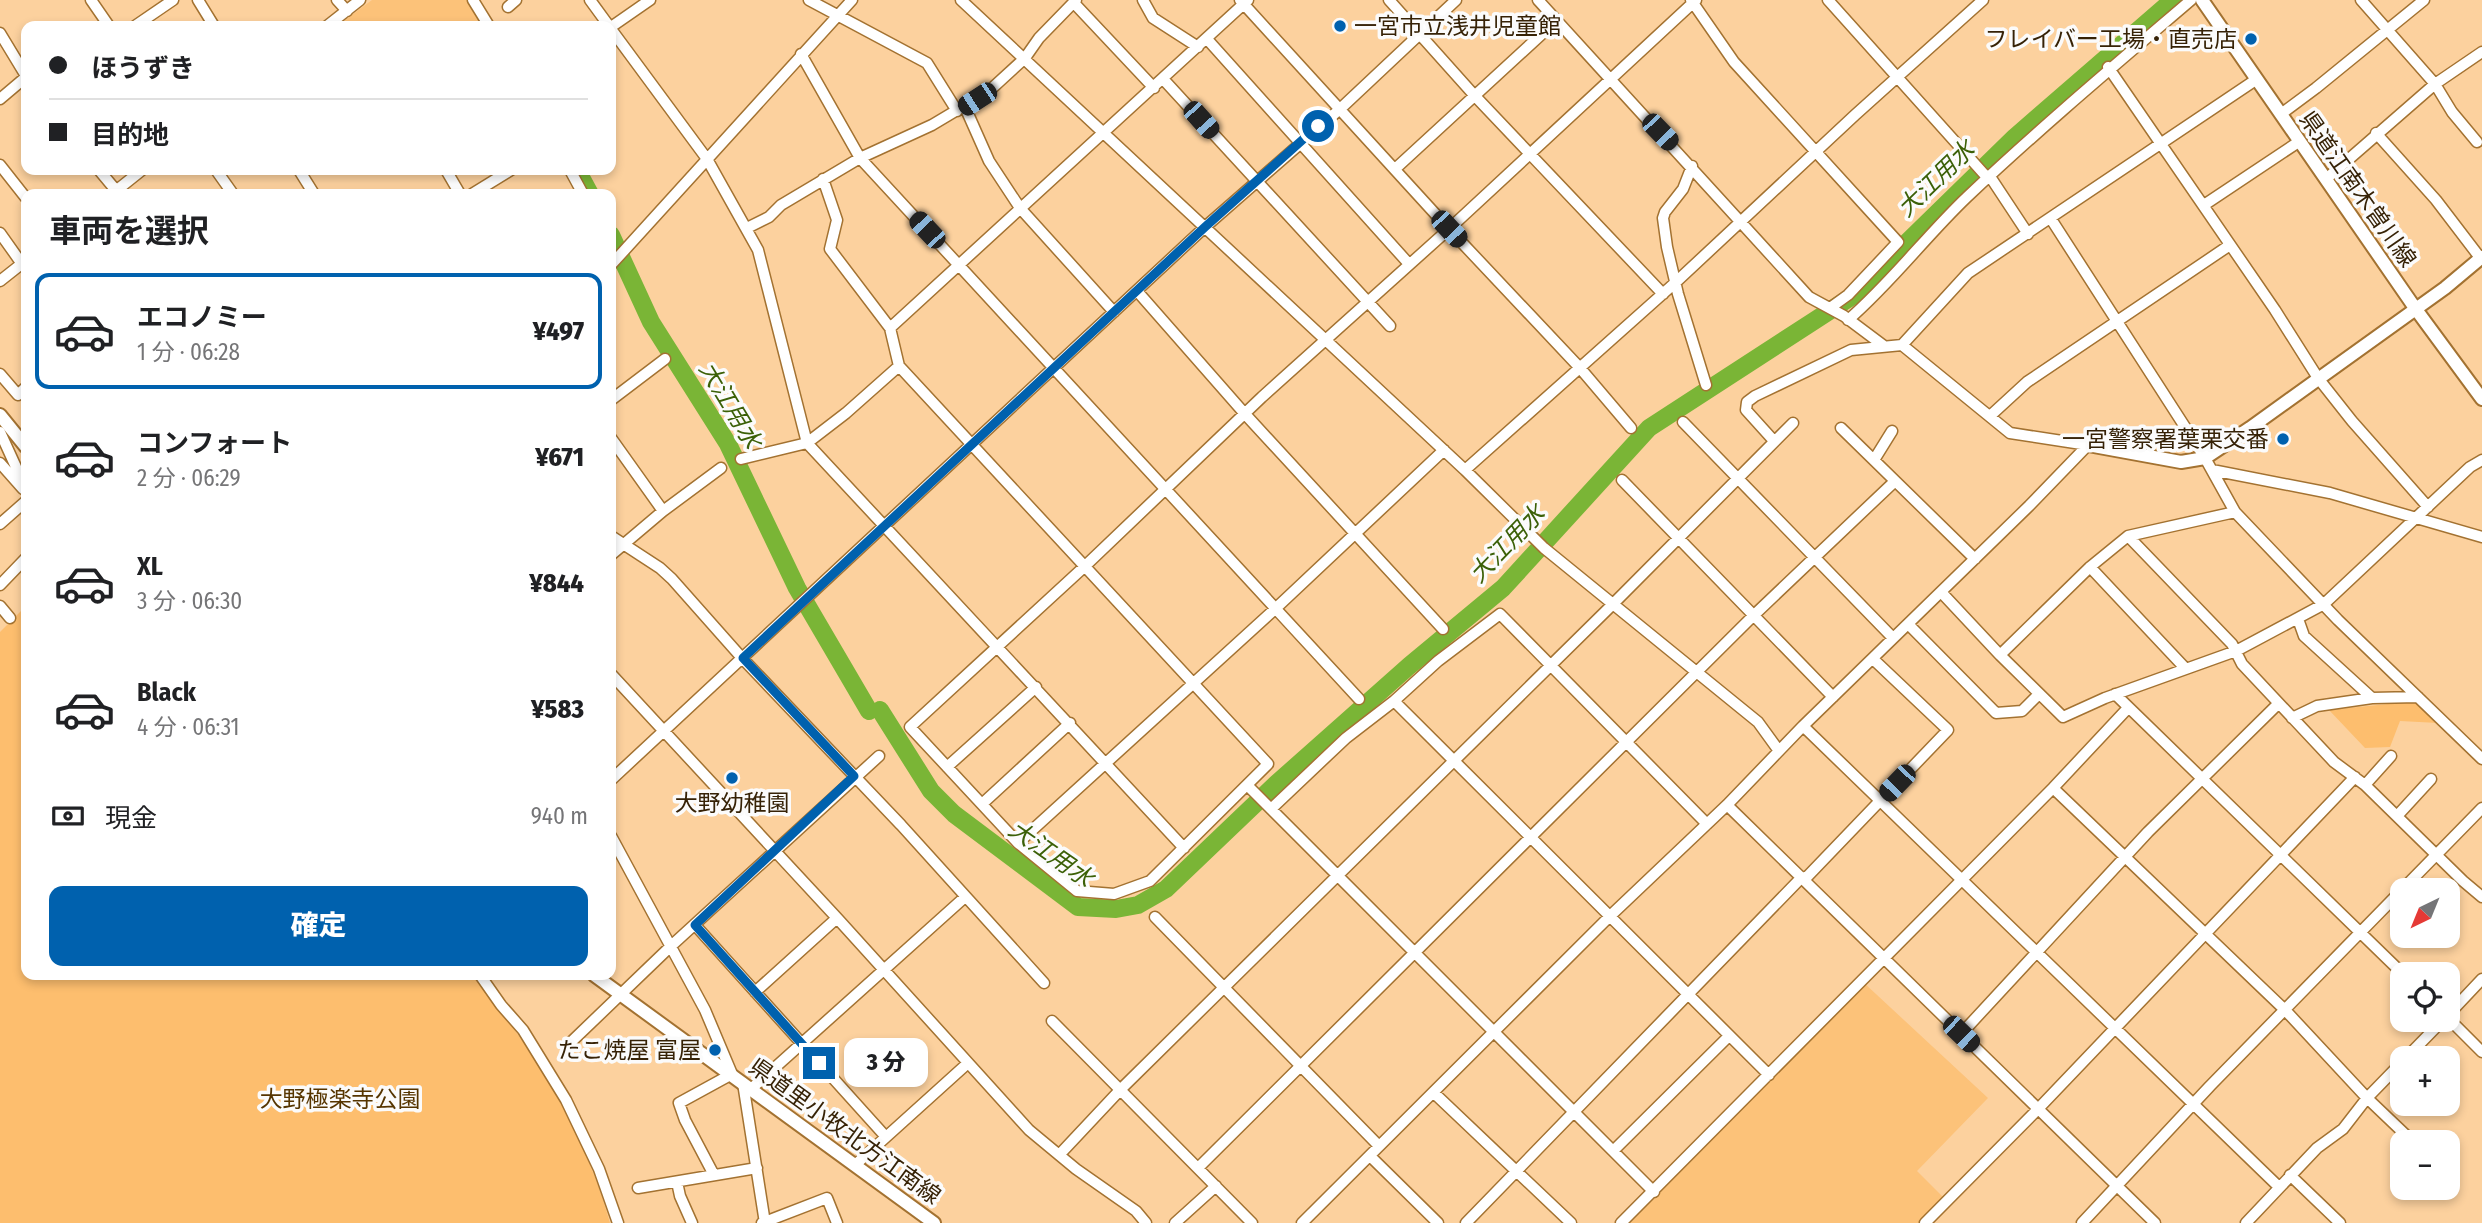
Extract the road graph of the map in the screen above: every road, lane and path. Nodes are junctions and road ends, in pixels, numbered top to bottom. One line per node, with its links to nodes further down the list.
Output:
1 (91, 0): 28 (street)
2 (173, 0): 29 (street)
3 (198, 0): 30 (street)
4 (337, 0): 25 (street)
5 (360, 0): 25 (street)
6 (473, 0): 32 (street)
7 (590, 0): 33 (street)
8 (650, 0): 34 (street)
9 (809, 0): 26 (street)
10 (852, 0): 26 (street)
11 (961, 0): 43 (street)
12 (1143, 0): 40 (street)
13 (1389, 0): 37 (street)
14 (1456, 0): 37 (street)
15 (1538, 0): 27 (street)
16 (1829, 0): 46 (street)
17 (1983, 0): 46 (street)
18 (2191, 0): 44 (street)
19 (2202, 0): 47 (main road, 県道江南木曽川線)
20 (2361, 0): 35 (street)
21 (2424, 0): 35 (street)
22 (1075, 1): 43 (street); 52 (street)
23 (1244, 1): 39 (street); 56 (street)
24 (1694, 1): 50 (street); 64 (street)
25 (346, 11): 31 (street)
26 (837, 16): 42 (street); 55 (street)
27 (1557, 20): 50 (street); 53 (street)
28 (106, 21)
29 (142, 21)
30 (211, 21)
31 (333, 21)
32 (486, 21)
33 (605, 21)
34 (616, 24)
35 (2388, 31): 51 (street); 57 (street)
36 (0, 33): 45 (street)
37 (1420, 35): 53 (street); 56 (street)
38 (616, 36): 67 (street)
39 (1207, 38): 40 (street); 61 (street)
40 (1198, 47): 48 (street)
41 (2482, 52): 51 (street)
42 (801, 54): 66 (street); 67 (street)
43 (1025, 58): 55 (street); 58 (street)
44 (2109, 68): 63 (street); 71 (street)
45 (21, 69)
46 (1899, 77): 64 (street); 71 (street)
47 (2257, 79): 57 (main road, 県道江南木曽川線); 63 (street)
48 (1164, 80): 52 (street); 76 (street)
49 (21, 81): 54 (street)
50 (1611, 81): 65 (street); 69 (street)
51 (2434, 84): 59 (street); 62 (street)
52 (1154, 88): 58 (street)
53 (1474, 95): 65 (street); 70 (street)
54 (0, 99)
55 (961, 109): 66 (street); 81 (street)
56 (1339, 109): 61 (street); 70 (street)
57 (2281, 114): 60 (main road, 県道江南木曽川線)
58 (1104, 131): 81 (street); 84 (street)
59 (2376, 133): 75 (street); 91 (street)
60 (2300, 141): 75 (main road, 県道江南木曽川線); 80 (street)
61 (1300, 142): 76 (street); 94 (street)
62 (2477, 142)
63 (2161, 144): 80 (street); 82 (street)
64 (1817, 152): 83 (street); 101 (street)
65 (1530, 155): 86 (street); 99 (street)
66 (860, 158): 74 (street); 95 (street)
67 (708, 159): 85 (street); 92 (street)
68 (0, 165): 79 (street)
69 (1692, 166): 83 (street); 97 (street)
70 (1395, 169): 86 (street)
71 (1983, 172): 88 (street); 104 (street)
72 (136, 175): 77 (street)
73 (503, 175): 78 (street)
74 (823, 179): 85 (street); 107 (street)
75 (2326, 180): 102 (main road, 県道江南木曽川線)
76 (1257, 181): 84 (street); 100 (street)
77 (121, 189)
78 (480, 189)
79 (21, 192)
80 (2204, 205): 89 (street)
81 (1020, 208): 95 (street); 103 (street)
82 (2051, 219): 88 (street); 105 (street)
83 (1740, 223): 97 (street); 101 (street)
84 (1205, 227): 98 (street); 108 (street)
85 (747, 228): 132 (street)
86 (1449, 229): 94 (street); 113 (street)
87 (0, 233): 90 (street)
88 (2028, 234): 109 (street)
89 (2230, 245): 105 (street); 116 (street)
90 (21, 258)
91 (2481, 258): 102 (main road)
92 (617, 259)
93 (21, 264): 96 (street)
94 (1409, 264): 100 (street)
95 (960, 266): 107 (street); 114 (street)
96 (0, 281)
97 (1676, 282): 99 (street); 117 (street)
98 (1137, 291): 103 (street); 121 (street)
99 (1663, 294): 113 (street)
100 (1369, 302): 106 (street); 108 (street)
101 (1831, 308): 104 (street)
102 (2415, 308): 116 (main road); 119 (main road, 県道江南木曽川線)
103 (1114, 312): 114 (street)
104 (1846, 318): 110 (street)
105 (2118, 321): 123 (street); 137 (street)
106 (1390, 326)
107 (890, 328): 112 (street)
108 (1326, 340): 121 (street); 136 (street)
109 (1902, 345): 110 (street); 123 (street)
110 (1884, 346): 131 (street)
111 (665, 359): 120 (street)
112 (899, 366): 132 (street); 135 (street)
113 (1580, 368): 126 (street); 143 (street)
114 (1053, 369): 135 (street); 150 (street)
115 (0, 374): 118 (street)
116 (2318, 378): 137 (main road); 152 (street)
117 (1706, 385)
118 (21, 391)
119 (2480, 392)
120 (616, 396)
121 (1245, 414): 150 (street); 158 (street)
122 (0, 415): 130 (main road)
123 (1990, 416): 134 (street)
124 (1683, 422): 145 (street)
125 (1793, 423): 131 (street)
126 (1631, 428)
127 (1841, 428): 139 (street)
128 (1892, 431): 139 (street)
129 (0, 432): 146 (street)
130 (21, 441)
131 (1774, 441): 145 (street)
132 (807, 443): 138 (street); 157 (street)
133 (616, 445): 153 (street)
134 (2088, 445): 137 (main road); 166 (street)
135 (972, 446): 157 (street); 168 (street)
136 (1444, 450): 143 (street); 158 (street)
137 (2204, 458): 144 (street)
138 (741, 459)
139 (1874, 460): 148 (street)
140 (2482, 460): 152 (street)
141 (0, 465): 149 (street)
142 (721, 468): 153 (street)
143 (1465, 470): 173 (street)
144 (2212, 470): 154 (street); 155 (street)
145 (1737, 478): 162 (street); 165 (street)
146 (21, 480)
147 (1622, 481): 162 (street)
148 (1894, 482): 165 (street); 166 (street)
149 (21, 486)
150 (1167, 488): 168 (street); 175 (street)
151 (21, 505): 156 (street)
152 (2428, 507): 155 (street)
153 (663, 511): 163 (street)
154 (2235, 512): 159 (street); 172 (street)
155 (2414, 519): 160 (street); 172 (street)
156 (0, 524)
157 (884, 527): 182 (street); 185 (street)
158 (1356, 535): 175 (street); 180 (street)
159 (2128, 536): 169 (street); 183 (street)
160 (2482, 537)
161 (616, 539): 163 (street)
162 (1677, 540): 173 (street); 176 (street)
163 (624, 544): 164 (street); 185 (street)
164 (616, 551)
165 (1814, 557): 176 (street); 181 (street)
166 (1975, 558): 171 (street)
167 (21, 563): 170 (street)
168 (1084, 567): 182 (street); 191 (street)
169 (2090, 567): 184 (street); 188 (street)
170 (0, 585)
171 (1941, 592): 179 (street); 184 (street)
172 (2324, 604): 178 (street); 196 (street)
173 (1612, 605): 187 (street); 189 (street)
174 (0, 606): 177 (street)
175 (1275, 609): 191 (street); 198 (street)
176 (1754, 615): 189 (street); 195 (street)
177 (10, 618)
178 (2298, 619): 183 (street); 197 (street)
179 (1908, 624): 181 (street); 193 (street)
180 (1443, 629)
181 (1894, 638): 186 (street)
182 (998, 646): 192 (street); 213 (street)
183 (2236, 651): 188 (street); 200 (street)
184 (2000, 654): 193 (street)
185 (743, 658): 205 (street); 215 (street)
186 (1873, 659): 195 (street); 222 (street)
187 (1550, 666): 199 (street); 206 (street); 211 (street)
188 (2185, 668): 194 (street)
189 (1697, 672): 206 (street); 207 (street)
190 (616, 680): 205 (street)
191 (1193, 685): 212 (street); 219 (street)
192 (1036, 687): 203 (street); 213 (street)
193 (2039, 694): 194 (street)
194 (2115, 694): 201 (street)
195 (1833, 697): 204 (street)
196 (2418, 697): 197 (street); 210 (street)
197 (2372, 698): 202 (street)
198 (1359, 699)
199 (1394, 701): 211 (street); 223 (street)
200 (2278, 704): 202 (street); 217 (street)
201 (2128, 708): 217 (street); 221 (street)
202 (2292, 718): 216 (street)
203 (1070, 723): 212 (street); 224 (street)
204 (1802, 726): 207 (street); 222 (street)
205 (663, 732): 214 (street); 233 (street)
206 (1627, 743): 228 (street); 229 (street)
207 (1779, 751): 225 (street)
208 (879, 756): 215 (street)
209 (2391, 757): 220 (street)
210 (2482, 759)
211 (1453, 761): 229 (street); 237 (street)
212 (1107, 763): 230 (street); 232 (street)
213 (947, 767): 224 (street)
214 (616, 774)
215 (854, 776): 233 (street); 240 (street)
216 (2355, 777): 220 (street); 235 (street)
217 (2203, 779): 235 (street); 236 (street)
218 (2431, 779): 227 (street)
219 (1247, 785): 223 (street); 232 (street)
220 (2365, 785): 227 (street)
221 (2053, 788): 236 (street); 239 (street)
222 (1880, 800): 238 (street); 239 (street)
223 (1264, 802): 237 (street)
224 (982, 804): 230 (street)
225 (1727, 805): 228 (street); 238 (street)
226 (2482, 808): 234 (street)
227 (2398, 816): 234 (street)
228 (1707, 824): 243 (street)
229 (1531, 839): 243 (street); 249 (street)
230 (1018, 843): 232 (street)
231 (616, 845): 248 (street)
232 (1184, 848)
233 (775, 853): 244 (street); 245 (street)
234 (2437, 855): 241 (street); 247 (street)
235 (2282, 856): 246 (street); 247 (street)
236 (2125, 857): 246 (street); 250 (street)
237 (1339, 876): 249 (street); 258 (street)
238 (1803, 879): 251 (street); 261 (street)
239 (1962, 879): 250 (street); 251 (street)
240 (965, 897): 253 (street); 257 (street)
241 (2482, 897)
242 (1155, 917): 258 (street)
243 (1609, 917): 261 (street); 267 (street)
244 (837, 918): 253 (street); 259 (street)
245 (695, 925): 248 (street); 259 (street)
246 (2205, 934): 263 (street); 265 (street)
247 (2361, 934): 252 (street); 263 (street)
248 (671, 946): 260 (street); 277 (street)
249 (1416, 951): 267 (street); 276 (street)
250 (2036, 952): 265 (street); 269 (street)
251 (1885, 958): 269 (street); 279 (street)
252 (2390, 962)
253 (884, 970): 272 (street); 275 (street)
254 (2482, 979): 262 (street)
255 (483, 980): 305 (street)
256 (601, 980): 260 (main road, 県道里小牧北方江南線)
257 (1044, 983)
258 (1224, 988): 276 (street); 281 (street)
259 (755, 992): 272 (street)
260 (622, 995): 271 (street); 277 (main road, 県道里小牧北方江南線)
261 (1688, 996): 270 (street); 286 (street)
262 (2460, 1003)
263 (2286, 1012): 283 (street); 284 (street)
264 (1052, 1021): 281 (street)
265 (2115, 1028): 284 (street); 285 (street)
266 (2460, 1029): 274 (street)
267 (1495, 1032): 282 (street); 286 (street)
268 (2431, 1032): 273 (street)
269 (1961, 1034): 285 (street)
270 (1729, 1036): 279 (street); 290 (street)
271 (569, 1044)
272 (802, 1044): 280 (street); 288 (street)
273 (2418, 1046)
274 (2482, 1052)
275 (968, 1063): 288 (street); 291 (street)
276 (1301, 1066): 289 (street); 294 (street)
277 (732, 1074): 280 (main road, 県道里小牧北方江南線); 297 (street)
278 (2390, 1074): 283 (street)
279 (1769, 1075): 304 (street)
280 (747, 1086): 293 (main road, 県道里小牧北方江南線); 295 (street)
281 (1121, 1089): 291 (street); 294 (street)
282 (1434, 1093): 289 (street); 296 (street)
283 (2367, 1098): 287 (street); 298 (street)
284 (2194, 1104): 301 (street); 302 (street)
285 (2038, 1110): 301 (street); 318 (street)
286 (1574, 1113): 290 (street); 296 (street)
287 (2401, 1130)
288 (886, 1138): 293 (street)
289 (1380, 1146): 292 (street)
290 (1613, 1151): 304 (street)
291 (1060, 1154): 310 (street)
292 (1370, 1156): 313 (street); 314 (street)
293 (855, 1165): 309 (main road, 県道里小牧北方江南線)
294 (1199, 1167): 300 (street)
295 (757, 1168): 297 (street); 307 (street)
296 (1516, 1171): 315 (street); 316 (street)
297 (714, 1175): 299 (street)
298 (2290, 1175): 302 (street); 322 (street)
299 (677, 1182): 303 (street); 306 (street)
300 (1216, 1186): 311 (street); 312 (street)
301 (2117, 1187): 319 (street); 320 (street)
302 (2280, 1187): 321 (street)
303 (638, 1188)
304 (1654, 1192): 317 (street)
305 (618, 1223)
306 (692, 1223)
307 (764, 1223): 308 (street)
308 (837, 1223)
309 (934, 1223)
310 (1146, 1223)
311 (1175, 1223)
312 (1252, 1223)
313 (1302, 1223)
314 (1438, 1223)
315 (1466, 1223)
316 (1571, 1223)
317 (1621, 1223)
318 (1925, 1223)
319 (2082, 1223)
320 (2155, 1223)
321 (2246, 1223)
322 (2340, 1223)

